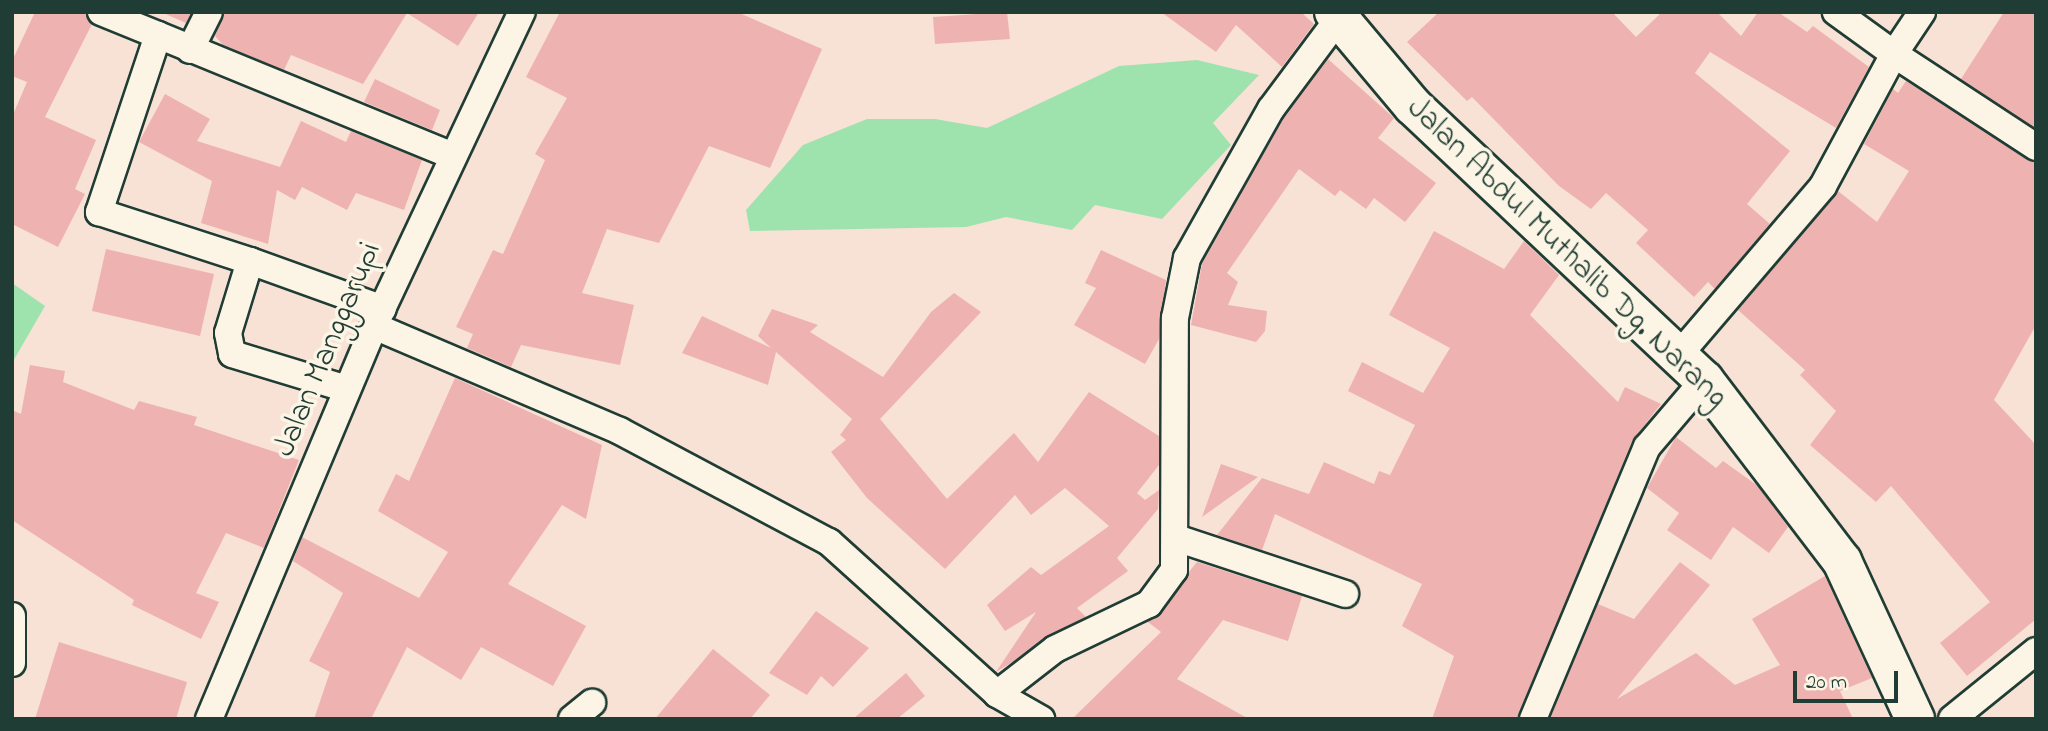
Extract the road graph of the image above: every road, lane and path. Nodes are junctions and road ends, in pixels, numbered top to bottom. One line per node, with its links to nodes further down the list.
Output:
1 (101, 12): 7 (street)
2 (209, 12): 8 (street)
3 (522, 12): 11 (street, Jalan Manggarupi)
4 (1836, 12): 9 (street)
5 (1922, 12): 9 (street)
6 (1336, 16): 14 (main road, Jalan Abdul Muthalib Dg. Narang); 16 (street)
7 (158, 36): 8 (street); 12 (street)
8 (190, 50): 11 (street)
9 (1894, 54): 10 (street); 14 (street)
10 (2036, 147)
11 (451, 155): 13 (street, Jalan Manggarupi)
12 (250, 261): 13 (street); 15 (street)
13 (378, 317): 15 (street, Jalan Manggarupi); 21 (street)
14 (1691, 368): 24 (street); 25 (main road, Jalan Abdul Muthalib Dg. Narang)
15 (347, 390): 23 (street, Jalan Manggarupi)
16 (1179, 539): 17 (street); 21 (street)
17 (1345, 594)
18 (12, 616): 20 (street)
19 (2036, 651): 26 (street)
20 (12, 663)
21 (997, 694): 22 (street)
22 (1030, 716)
23 (209, 719)
24 (1533, 719)
25 (1915, 719)
26 (1952, 719)

